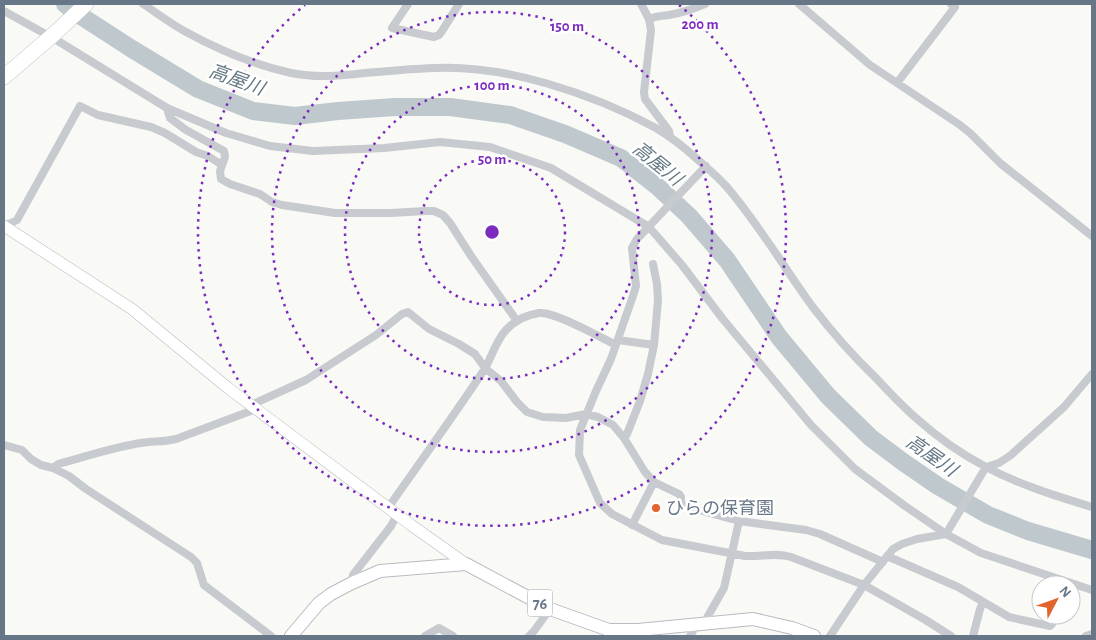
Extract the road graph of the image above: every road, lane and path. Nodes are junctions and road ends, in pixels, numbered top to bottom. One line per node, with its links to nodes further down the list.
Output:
1 (86, 4): 11 (highway)
2 (143, 4): 15 (street)
3 (408, 4): 4 (street)
4 (459, 4)
5 (641, 4): 10 (street)
6 (705, 4): 10 (street)
7 (798, 4): 13 (street)
8 (951, 4): 13 (street)
9 (4, 12): 11 (street)
10 (649, 20): 15 (street)
11 (52, 36): 12 (highway); 14 (street)
12 (4, 77)
13 (897, 83): 20 (street)
14 (167, 108): 16 (street); 19 (street)
15 (670, 137): 17 (street)
16 (222, 165): 18 (street); 22 (street)
17 (705, 167): 19 (street); 32 (street)
18 (4, 225): 27 (street)
19 (650, 225): 23 (street); 38 (street)
20 (1092, 236)
21 (653, 264): 24 (street)
22 (517, 321): 23 (street); 25 (street)
23 (617, 342): 24 (street); 28 (street)
24 (654, 345): 29 (street)
25 (485, 368): 27 (street); 28 (street); 35 (street)
26 (1092, 374): 32 (street)
27 (254, 407): 31 (street); 35 (street)
28 (586, 414): 29 (street); 37 (street)
29 (624, 438): 33 (street)
30 (4, 445): 31 (street)
31 (53, 468): 51 (street)
32 (985, 468): 34 (street); 38 (street)
33 (654, 482): 36 (street); 37 (street)
34 (1092, 507)
35 (392, 511): 41 (street); 43 (street)
36 (739, 521): 39 (street); 40 (street)
37 (632, 525): 39 (street)
38 (947, 532): 40 (street); 42 (street)
39 (732, 554): 44 (street); 48 (street)
40 (885, 559): 44 (street); 45 (street)
41 (466, 564): 43 (main road); 46 (main road, 76)
42 (1044, 575)
43 (352, 583): 52 (main road)
44 (864, 585): 58 (street); 59 (street)
45 (983, 602): 47 (street); 60 (street)
46 (550, 609): 49 (main road, 76); 55 (street)
47 (1031, 622)
48 (700, 624): 49 (main road, 76); 56 (street); 57 (main road, 76)
49 (608, 633)
50 (1092, 634): 61 (street)
51 (271, 636)
52 (292, 636)
53 (425, 636): 54 (street)
54 (453, 636)
55 (529, 636)
56 (690, 636)
57 (814, 636)
58 (830, 636)
59 (951, 636)
60 (973, 636)
61 (1086, 636)

